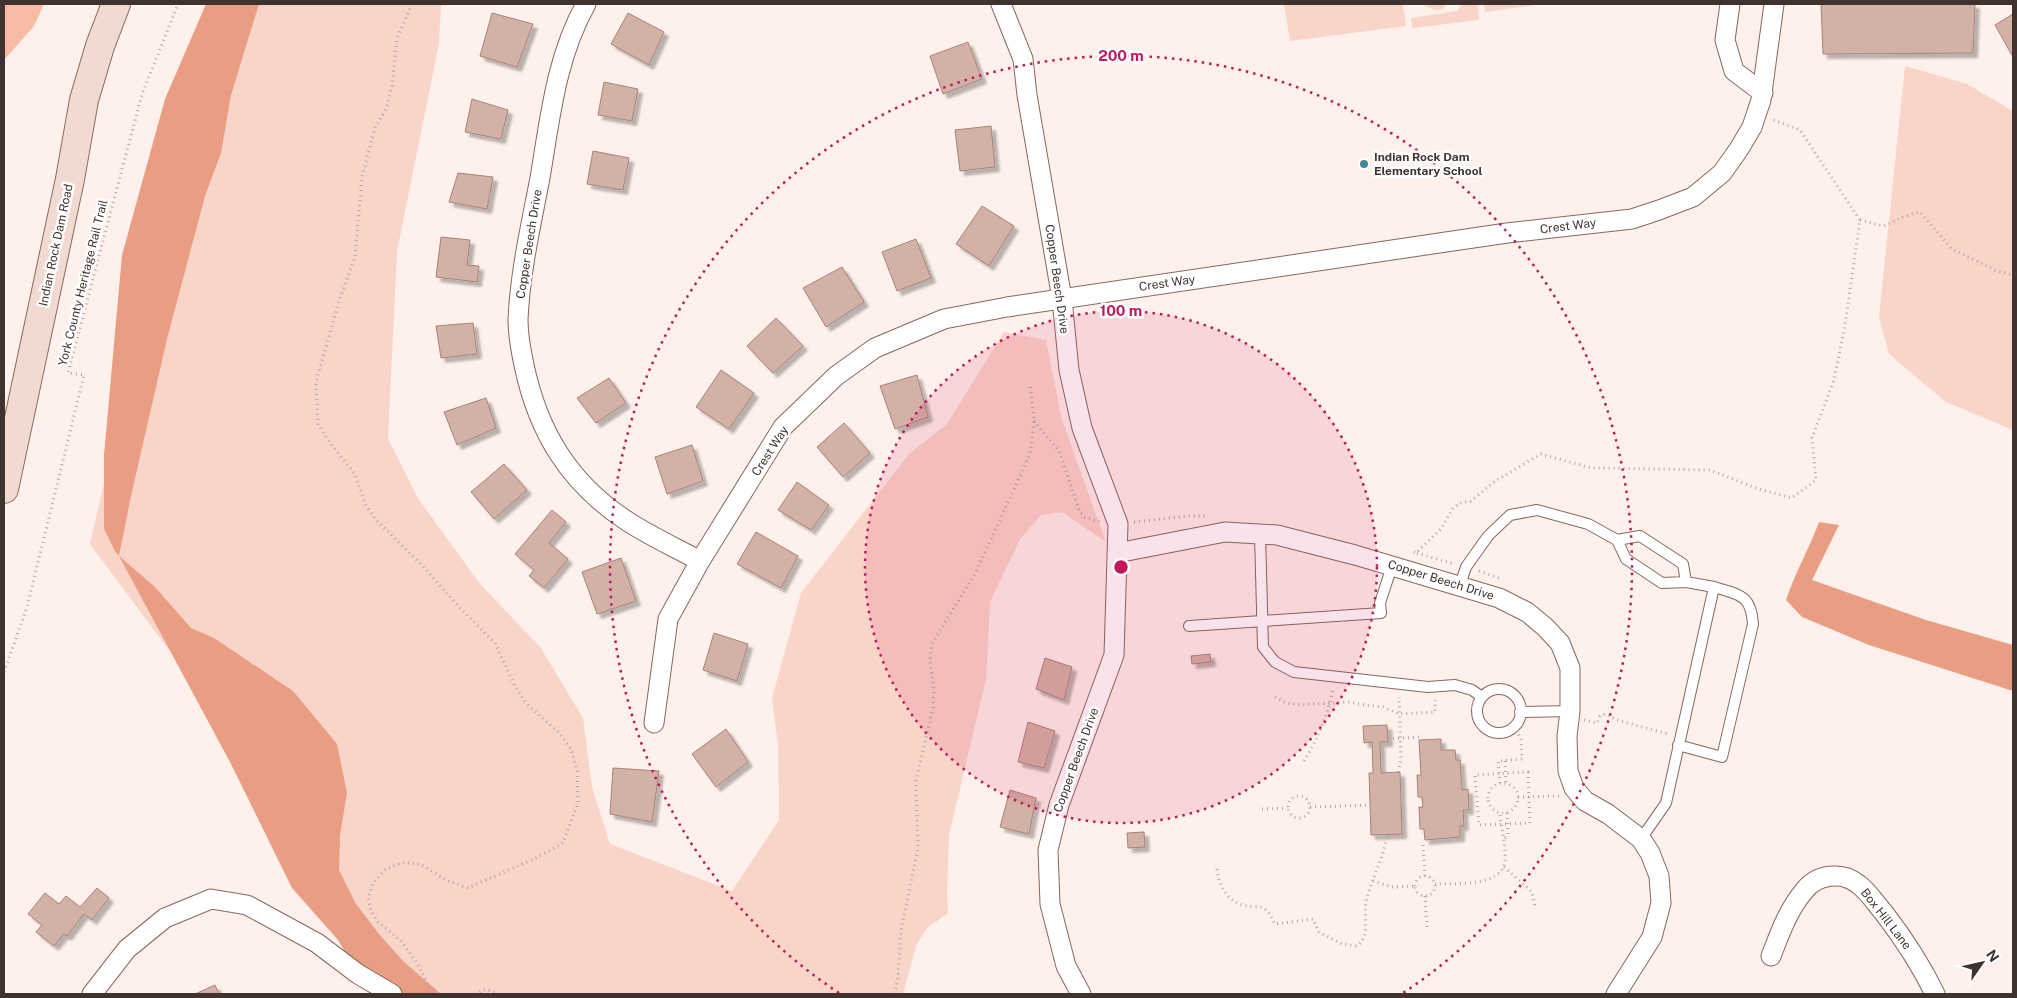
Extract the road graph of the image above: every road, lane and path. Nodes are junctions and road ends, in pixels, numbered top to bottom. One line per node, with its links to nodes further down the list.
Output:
1 (116, 4): 15 (main road, Indian Rock Dam Road)
2 (178, 4): 29 (path, York County Heritage Rail Trail)
3 (412, 4): 79 (path)
4 (586, 4): 22 (street, Copper Beech Drive)
5 (1001, 4): 12 (street, Copper Beech Drive)
6 (1730, 4): 8 (street)
7 (1774, 4): 8 (street, Crest Way)
8 (1763, 93): 9 (street, Crest Way)
9 (1757, 113): 10 (path); 12 (street, Crest Way)
10 (1860, 220): 11 (path); 20 (path)
11 (2013, 274)
12 (1062, 299): 17 (street, Copper Beech Drive); 22 (street, Crest Way)
13 (1030, 384): 14 (path)
14 (1034, 421): 17 (path); 82 (path)
15 (4, 490)
16 (1214, 516): 17 (path)
17 (1118, 524): 21 (street, Copper Beech Drive)
18 (1260, 534): 21 (street, Copper Beech Drive); 23 (street, Copper Beech Drive); 27 (lane)
19 (1617, 540): 24 (lane); 24 (lane); 25 (lane)
20 (1407, 550)
21 (1117, 553): 83 (street, Copper Beech Drive)
22 (700, 561): 39 (street, Crest Way)
23 (1392, 566): 25 (street, Copper Beech Drive); 27 (lane)
24 (1686, 582): 26 (lane)
25 (1460, 585): 38 (street, Copper Beech Drive)
26 (1714, 587): 44 (lane); 44 (lane)
27 (1262, 621): 28 (lane); 30 (lane)
28 (1189, 626)
29 (4, 672)
30 (1336, 676): 31 (lane); 35 (path)
31 (1398, 684): 32 (lane); 37 (path)
32 (1436, 687): 34 (lane); 37 (path)
33 (1275, 697): 35 (path)
34 (1482, 697): 36 (lane); 40 (lane)
35 (1330, 703): 37 (path); 45 (path)
36 (1520, 712): 38 (lane); 40 (lane)
37 (1399, 714): 43 (path)
38 (1570, 714): 44 (path); 52 (street, Copper Beech Drive)
39 (654, 724)
40 (1515, 726): 46 (path)
41 (1419, 738): 43 (path)
42 (1388, 739): 43 (path)
43 (1400, 739): 47 (path)
44 (1679, 742): 65 (lane)
45 (1304, 761)
46 (1505, 761): 48 (path); 49 (path)
47 (1398, 772)
48 (1499, 773): 49 (path); 50 (path); 61 (path)
49 (1506, 773): 51 (path); 54 (path)
50 (1500, 783): 51 (path); 59 (path)
51 (1506, 783): 53 (path)
52 (1574, 788): 54 (path); 65 (street)
53 (1518, 797): 54 (path); 60 (path)
54 (1529, 797): 62 (path)
55 (1370, 805): 56 (path)
56 (1310, 807): 57 (path); 57 (path)
57 (1287, 808): 58 (path)
58 (1262, 809)
59 (1500, 813): 60 (path); 61 (path)
60 (1507, 813): 62 (path)
61 (1501, 824): 62 (path); 64 (path)
62 (1508, 824): 64 (path)
63 (1387, 835): 70 (path)
64 (1505, 838): 67 (path)
65 (1641, 839): 84 (street)
66 (1423, 846): 69 (path)
67 (1504, 867): 71 (path); 74 (path)
68 (1217, 869): 70 (path)
69 (1424, 876): 71 (path); 72 (path)
70 (1373, 881): 72 (path)
71 (1435, 884): 73 (path)
72 (1415, 886): 73 (path)
73 (1425, 896): 75 (path)
74 (1535, 907)
75 (1428, 929)
76 (1771, 956): 85 (street, Box Hill Lane)
77 (92, 994): 78 (street)
78 (392, 994)
79 (433, 994)
80 (474, 994): 81 (path)
81 (497, 994)
82 (895, 994)
83 (1081, 994)
84 (1616, 994)
85 (1935, 994)

